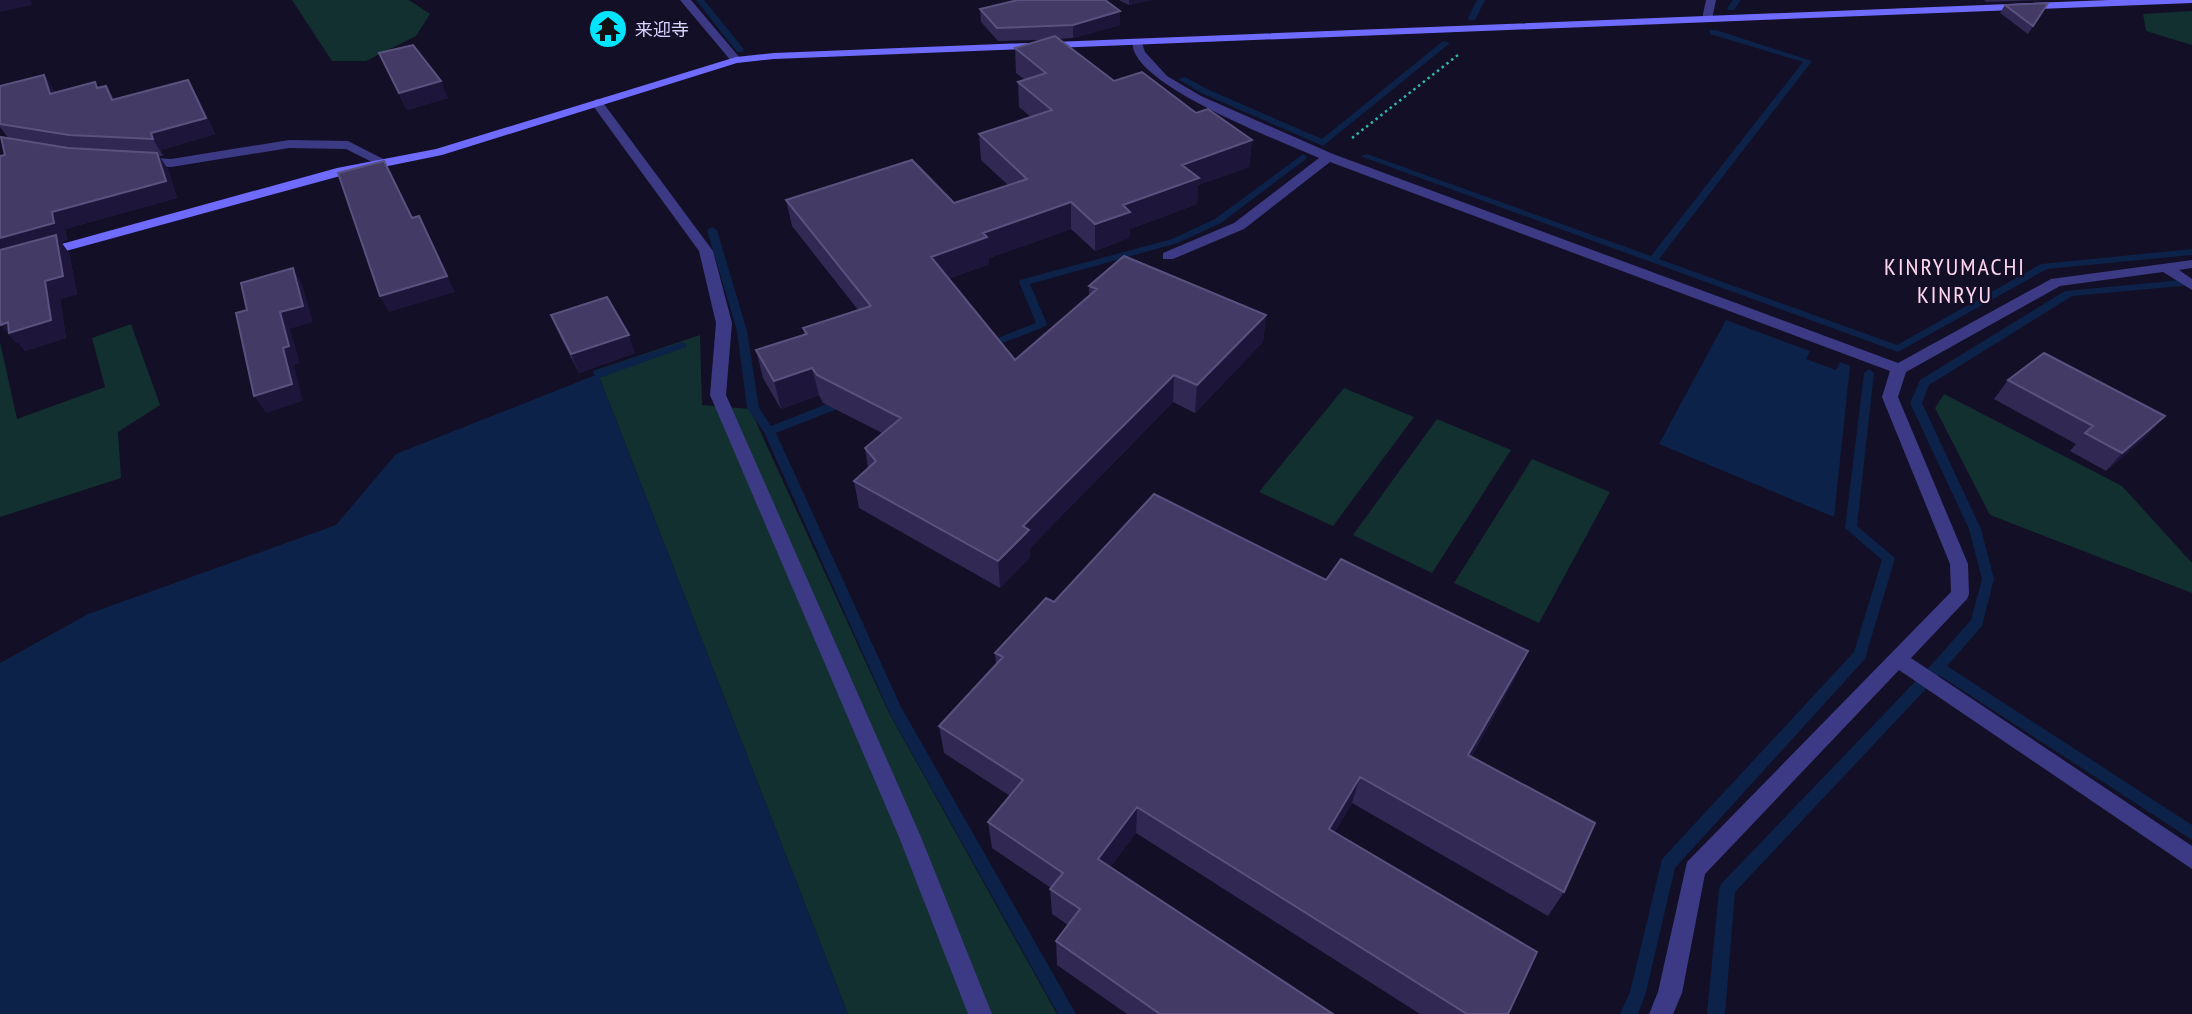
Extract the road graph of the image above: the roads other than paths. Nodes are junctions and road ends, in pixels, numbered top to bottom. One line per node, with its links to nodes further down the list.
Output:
1 (685, 0): 6 (street)
2 (1711, 0): 4 (street)
3 (2190, 0): 4 (street)
4 (1707, 19): 5 (street)
5 (1137, 41): 6 (street); 8 (street)
6 (736, 60): 7 (street)
7 (597, 103): 10 (street); 19 (street)
8 (1328, 157): 11 (street); 16 (street)
9 (132, 161): 10 (street)
10 (383, 162): 13 (street)
11 (1168, 256)
12 (2192, 264): 14 (street)
13 (0, 265)
14 (2165, 267): 15 (street); 16 (street)
15 (2192, 286)
16 (1899, 369): 17 (street)
17 (1899, 660): 18 (street); 20 (street)
18 (2192, 859)
19 (980, 1014)
20 (1661, 1014)

